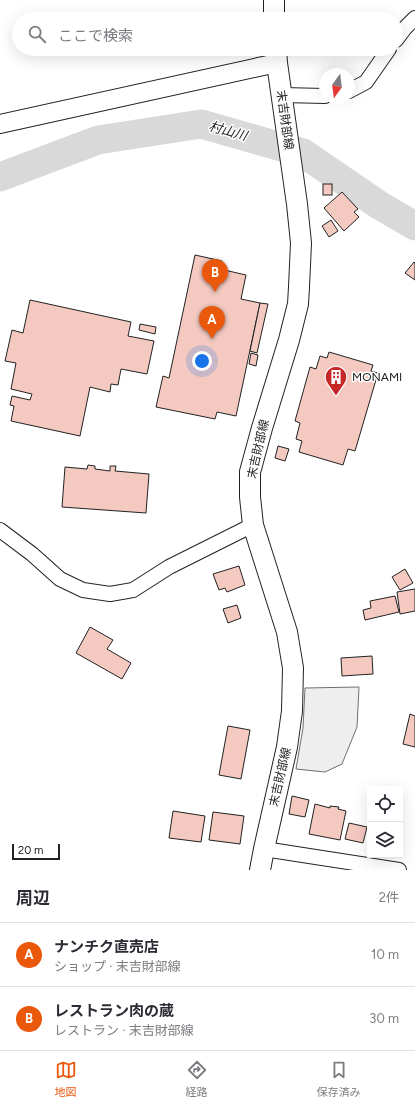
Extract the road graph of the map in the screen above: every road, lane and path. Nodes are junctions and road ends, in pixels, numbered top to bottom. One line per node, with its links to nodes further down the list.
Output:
1 (274, 0): 2 (main road)
2 (274, 12)
3 (415, 18): 4 (street)
4 (403, 31)
5 (276, 56): 8 (main road, 末吉財部線); 10 (street)
6 (384, 56): 7 (street)
7 (355, 88)
8 (282, 95): 9 (street); 11 (main road, 末吉財部線)
9 (319, 96)
10 (0, 124)
11 (253, 525): 12 (street); 13 (main road, 末吉財部線)
12 (0, 530)
13 (264, 848): 14 (main road, 末吉財部線); 15 (street)
14 (260, 870)
15 (399, 870)

